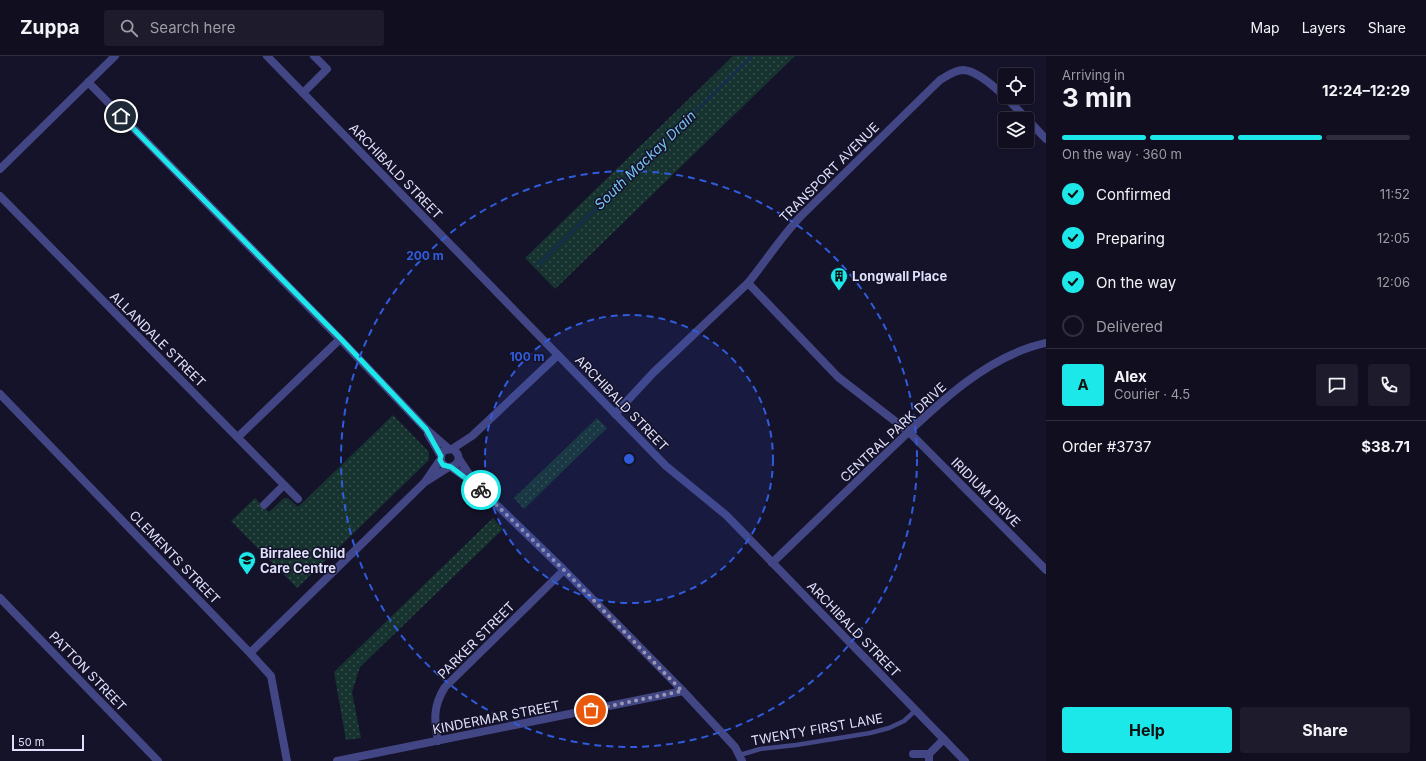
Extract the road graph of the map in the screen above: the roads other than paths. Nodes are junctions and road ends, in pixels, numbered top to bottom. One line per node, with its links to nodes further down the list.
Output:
1 (115, 56): 4 (street)
2 (267, 56): 5 (street, ARCHIBALD STREET)
3 (314, 56): 5 (street)
4 (88, 82): 9 (street); 12 (street)
5 (303, 93): 14 (street, ARCHIBALD STREET)
6 (1020, 112): 11 (street, TRANSPORT AVENUE)
7 (1034, 126): 8 (street, TRANSPORT AVENUE)
8 (1046, 138)
9 (0, 169)
10 (0, 196): 20 (street, ALLANDALE STREET)
11 (748, 283): 16 (street, TRANSPORT AVENUE); 18 (street)
12 (340, 338): 17 (street); 20 (street)
13 (1046, 342): 18 (street, CENTRAL PARK DRIVE)
14 (558, 354): 16 (street, ARCHIBALD STREET); 19 (street)
15 (0, 394): 34 (street, CLEMENTS STREET)
16 (615, 414): 30 (street, ARCHIBALD STREET)
17 (426, 429): 21 (street); 22 (street)
18 (909, 432): 30 (street, CENTRAL PARK DRIVE); 32 (street, IRIDIUM DRIVE)
19 (472, 436): 21 (street); 23 (street)
20 (238, 437): 27 (street, ALLANDALE STREET)
21 (451, 449): 22 (street); 23 (street)
22 (441, 458): 24 (street); 25 (street)
23 (459, 458): 24 (street); 26 (street)
24 (450, 467): 25 (street); 26 (street)
25 (425, 482): 34 (street)
26 (476, 484): 31 (street)
27 (284, 485): 28 (street, ALLANDALE STREET); 29 (street)
28 (298, 499)
29 (264, 505)
30 (772, 563): 36 (street, ARCHIBALD STREET)
31 (564, 570): 35 (street); 38 (street, PARKER STREET)
32 (1046, 570)
33 (0, 598): 42 (street, PATTON STREET)
34 (250, 652): 43 (street, CLEMENTS STREET)
35 (682, 691): 38 (street, KINDERMAR STREET); 41 (street)
36 (916, 710): 37 (street, ARCHIBALD STREET); 41 (lane, TWENTY FIRST LANE)
37 (944, 740): 40 (street); 45 (street, ARCHIBALD STREET)
38 (438, 741): 44 (street, KINDERMAR STREET)
39 (913, 754): 40 (street)
40 (929, 757)
41 (741, 758)
42 (158, 761)
43 (287, 761)
44 (337, 761)
45 (965, 761)

